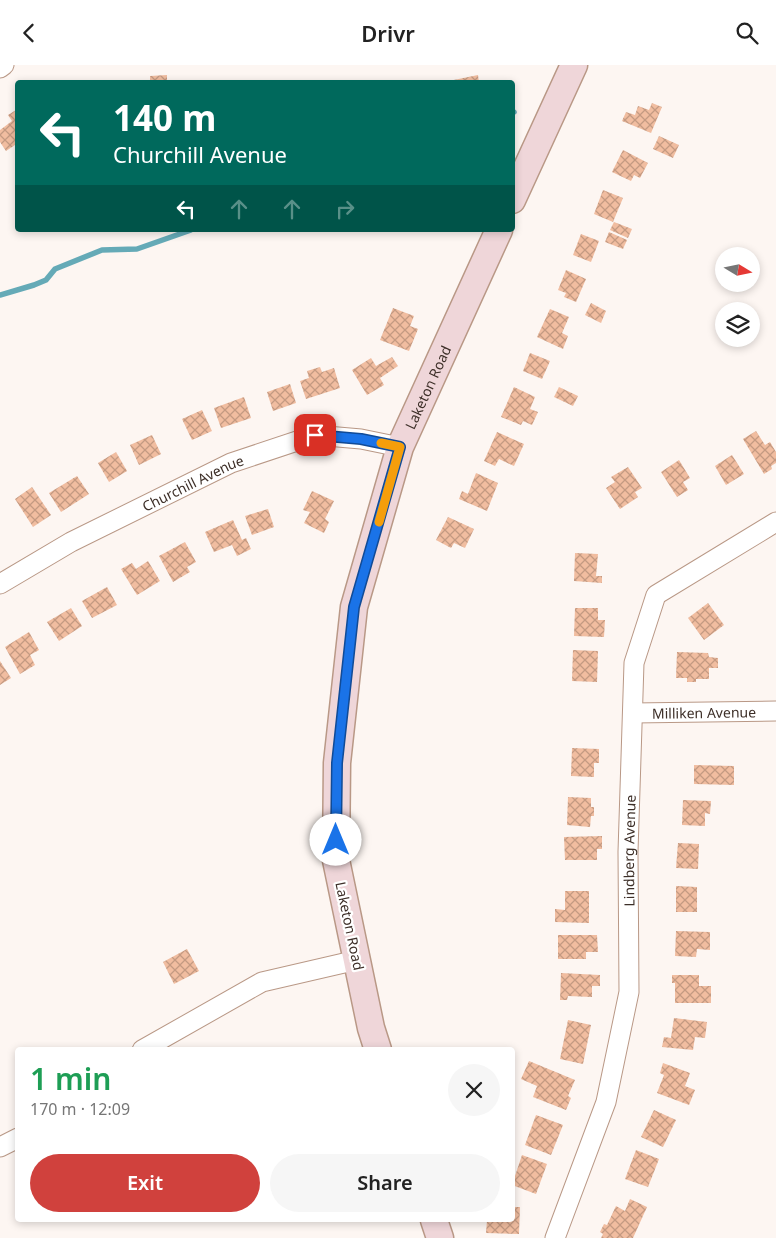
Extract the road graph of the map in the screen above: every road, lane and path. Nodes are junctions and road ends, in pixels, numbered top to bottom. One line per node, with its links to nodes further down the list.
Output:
1 (4, 65): 3 (street)
2 (574, 65): 4 (street)
3 (0, 68)
4 (515, 193)
5 (498, 232): 6 (street, Laketon Road)
6 (400, 447): 8 (street, Churchill Avenue); 11 (street, Laketon Road)
7 (776, 522): 10 (street, Lindberg Avenue)
8 (0, 584)
9 (776, 711): 10 (street, Milliken Avenue)
10 (633, 713): 18 (street, Lindberg Avenue)
11 (357, 961): 12 (street); 13 (street, Laketon Road)
12 (147, 1047)
13 (377, 1047)
14 (15, 1139): 15 (street)
15 (0, 1147)
16 (435, 1222): 17 (street)
17 (440, 1238)
18 (555, 1238)

